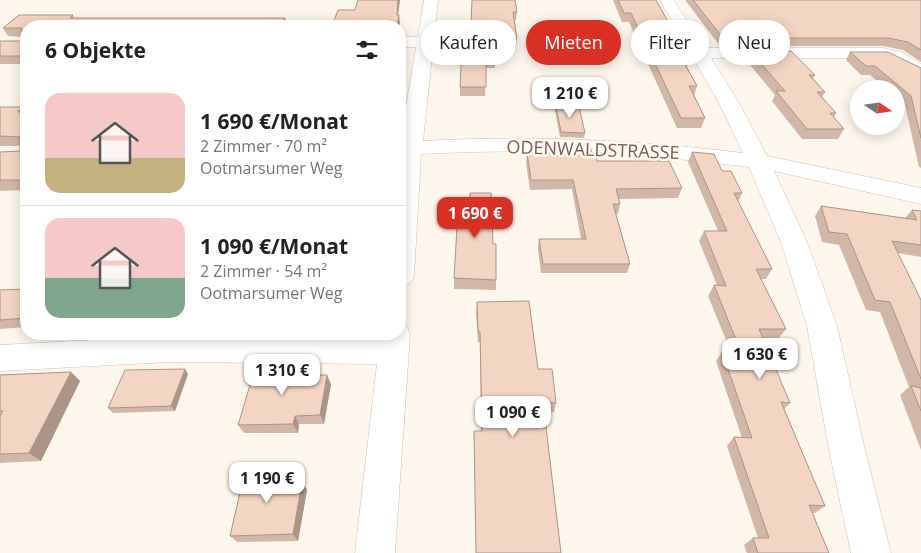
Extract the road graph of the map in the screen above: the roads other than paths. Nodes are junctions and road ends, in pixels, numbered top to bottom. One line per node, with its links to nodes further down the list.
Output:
1 (431, 0): 3 (street)
2 (667, 0): 4 (street)
3 (428, 20)
4 (679, 20)
5 (406, 42): 6 (street)
6 (421, 42)
7 (709, 53): 10 (street)
8 (421, 60): 11 (street)
9 (707, 65): 12 (street)
10 (921, 72)
11 (406, 149): 12 (street, ODENWALDSTRASSE)
12 (758, 161): 13 (street, ODENWALDSTRASSE); 17 (street)
13 (921, 196)
14 (394, 342): 15 (street); 16 (street)
15 (0, 358)
16 (374, 553)
17 (871, 553)

